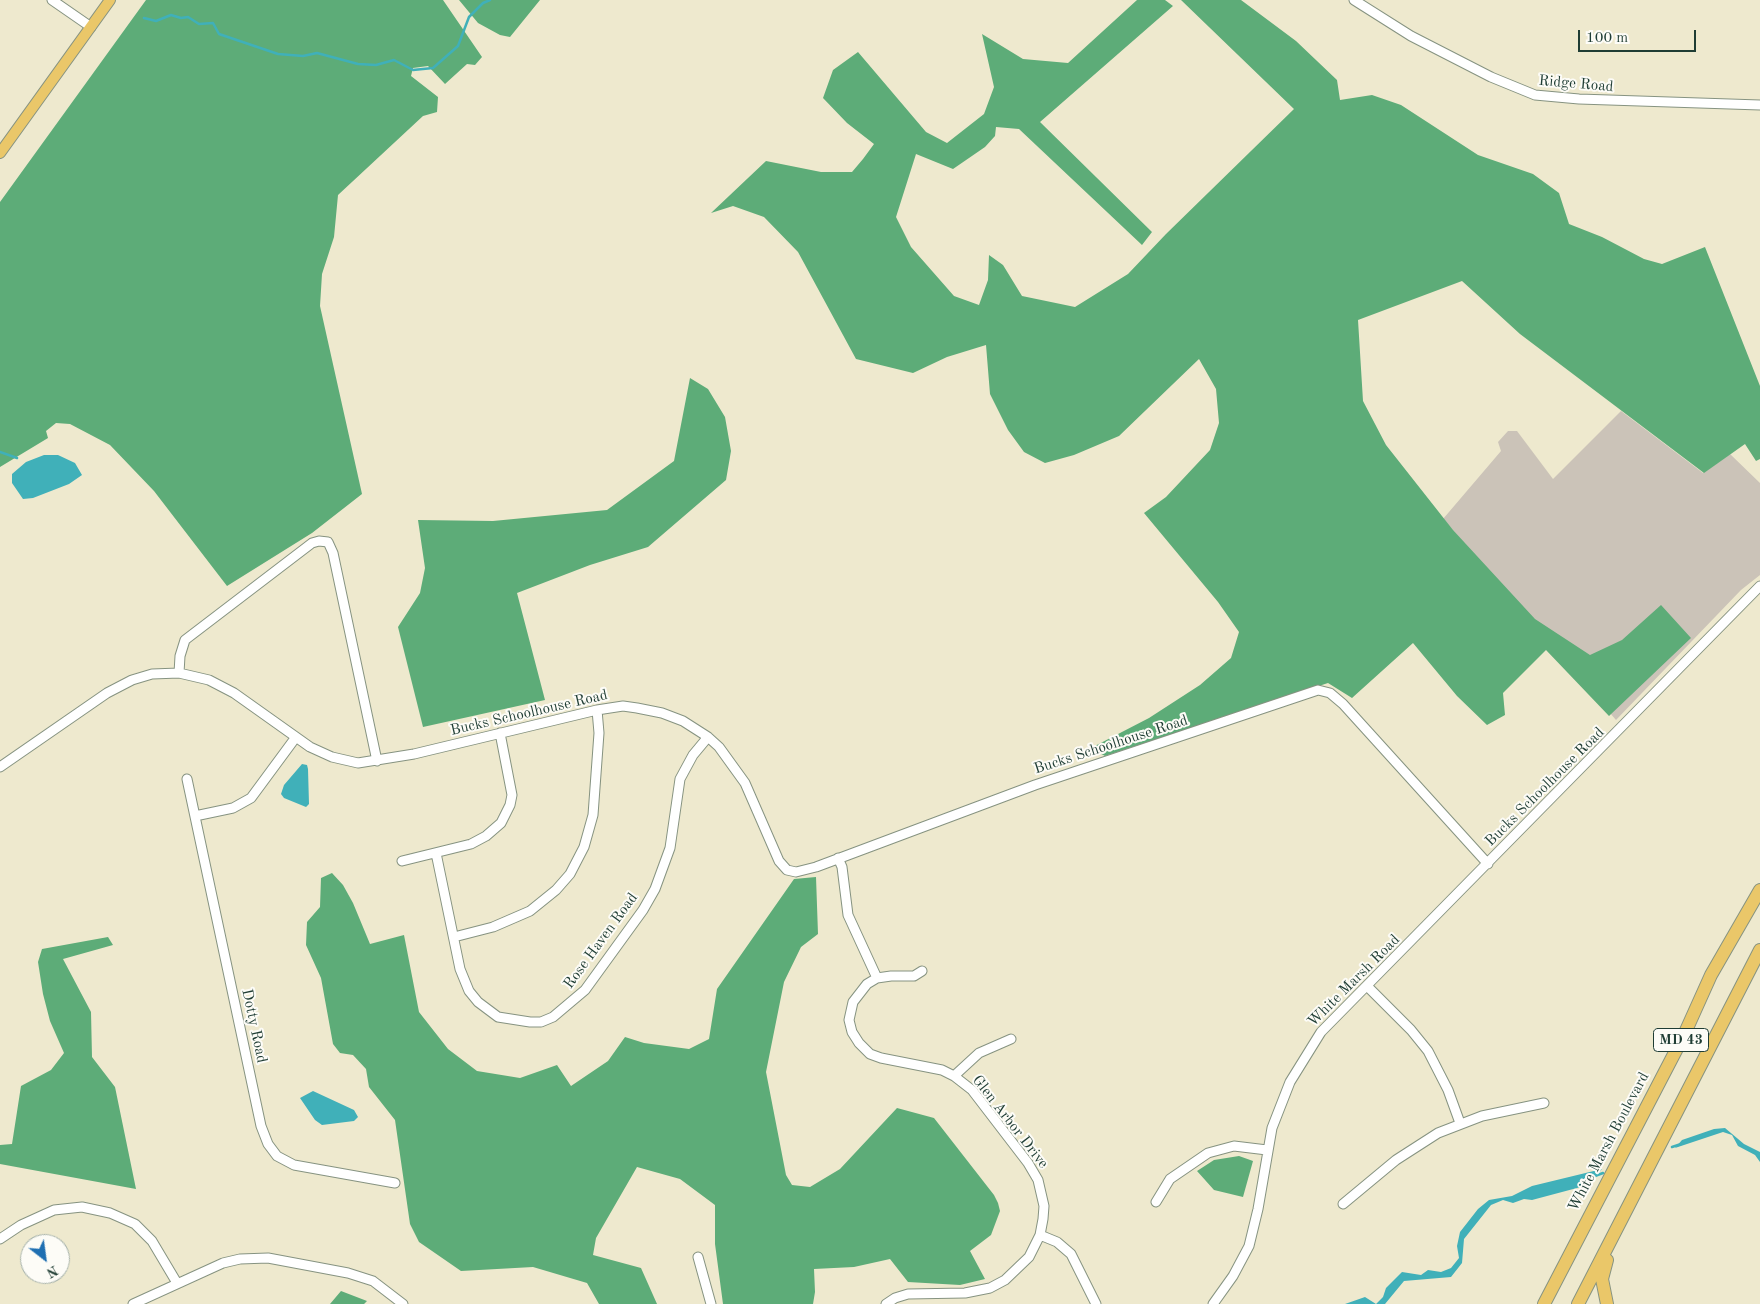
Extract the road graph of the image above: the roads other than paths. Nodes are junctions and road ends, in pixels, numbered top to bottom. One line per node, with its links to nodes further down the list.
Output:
1 (52, 0): 4 (street)
2 (110, 0): 4 (main road)
3 (1354, 0): 5 (street, Ridge Road)
4 (91, 27): 6 (main road)
5 (1760, 105)
6 (0, 153)
7 (1760, 586): 20 (street, Bucks Schoolhouse Road)
8 (179, 673): 11 (street, Bucks Schoolhouse Road); 13 (street); 14 (street, Bucks Schoolhouse Road)
9 (597, 710): 10 (street, Bucks Schoolhouse Road); 12 (street, Bucks Schoolhouse Road); 22 (street)
10 (500, 733): 13 (street, Bucks Schoolhouse Road); 17 (street)
11 (296, 737): 13 (street, Bucks Schoolhouse Road); 16 (street)
12 (708, 737): 18 (street, Bucks Schoolhouse Road); 22 (street, Rose Haven Road)
13 (378, 761)
14 (0, 767)
15 (187, 779): 16 (street, Dotty Road)
16 (195, 816): 32 (street, Dotty Road)
17 (436, 853): 19 (street); 22 (street, Rose Haven Road)
18 (838, 858): 20 (street, Bucks Schoolhouse Road); 25 (street)
19 (402, 861)
20 (1488, 864): 26 (street, White Marsh Road)
21 (1760, 890): 46 (highway, White Marsh Boulevard / MD 43)
22 (454, 937)
23 (1760, 950): 35 (highway, MD 43)
24 (922, 971): 25 (street)
25 (877, 978): 28 (street, Glen Arbor Drive)
26 (1368, 987): 30 (street); 31 (street, White Marsh Road)
27 (1011, 1038): 28 (street)
28 (954, 1076): 36 (street, Glen Arbor Drive)
29 (1544, 1103): 30 (street)
30 (1460, 1123): 34 (street)
31 (1267, 1150): 33 (street); 45 (street, White Marsh Road)
32 (395, 1183)
33 (1156, 1202)
34 (1343, 1204)
35 (1620, 1222): 47 (highway, MD 43); 48 (highway)
36 (1040, 1235): 43 (street, Glen Arbor Drive); 44 (street)
37 (0, 1238): 39 (street)
38 (698, 1257): 42 (street)
39 (177, 1283): 40 (street); 41 (street)
40 (133, 1304)
41 (403, 1304)
42 (711, 1304)
43 (886, 1304)
44 (1096, 1304)
45 (1213, 1304)
46 (1544, 1304)
47 (1578, 1304)
48 (1607, 1304)

